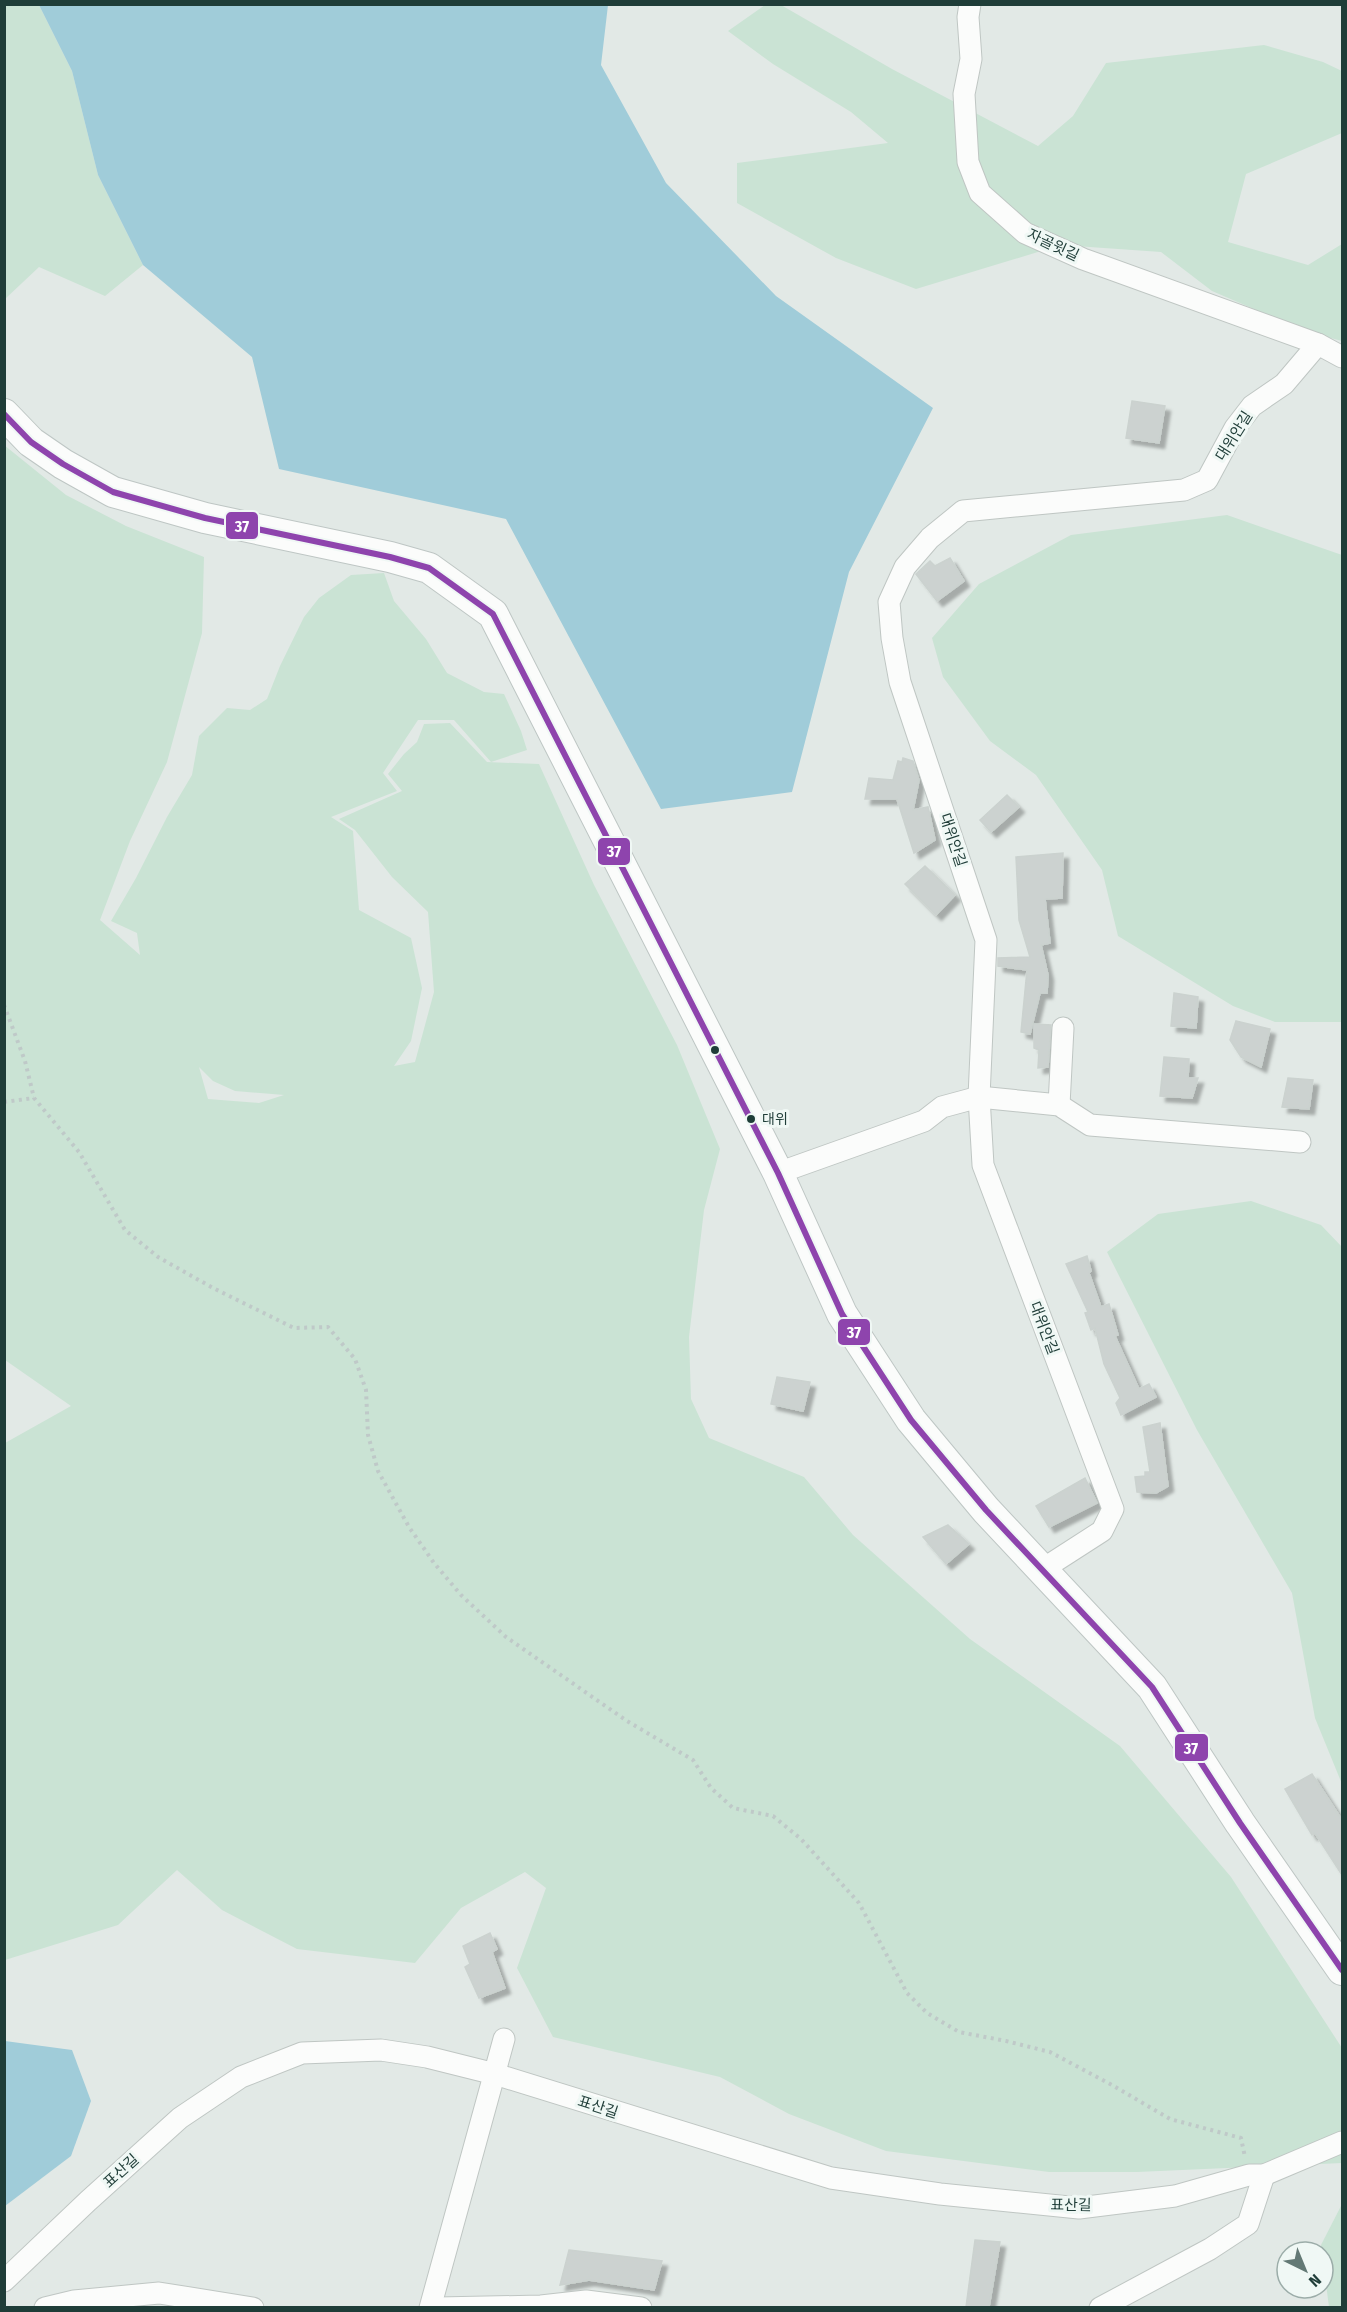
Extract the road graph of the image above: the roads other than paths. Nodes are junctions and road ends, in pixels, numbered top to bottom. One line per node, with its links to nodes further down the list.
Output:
1 (970, 4): 2 (street, 자골윗길)
2 (1318, 344): 3 (street, 자골윗길); 6 (street, 대위안길)
3 (1342, 357)
4 (4, 414): 9 (main road)
5 (1063, 1028): 7 (street)
6 (979, 1097): 7 (street); 9 (street); 10 (street, 대위안길)
7 (1059, 1105): 8 (street)
8 (1300, 1142)
9 (778, 1173): 10 (main road)
10 (1043, 1569): 11 (main road)
11 (1342, 1970)
12 (504, 2039): 13 (street)
13 (495, 2074): 15 (street, 표산길); 16 (street, 표산길); 19 (street)
14 (1342, 2142): 15 (street, 표산길)
15 (1257, 2175): 22 (street)
16 (4, 2281)
17 (45, 2307): 18 (street)
18 (253, 2307)
19 (430, 2307)
20 (438, 2307): 21 (street)
21 (641, 2307)
22 (1100, 2307)

